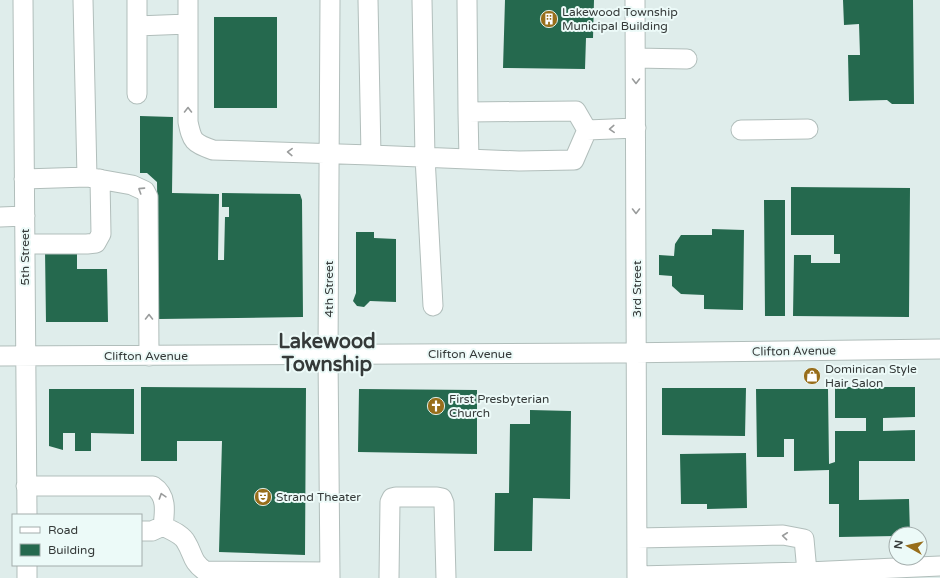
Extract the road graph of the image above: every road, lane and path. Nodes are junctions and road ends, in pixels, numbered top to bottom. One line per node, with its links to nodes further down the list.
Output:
1 (23, 0): 25 (street, 5th Street)
2 (82, 0): 24 (street)
3 (137, 0): 11 (street)
4 (188, 0): 10 (street)
5 (330, 0): 20 (street, 4th Street)
6 (368, 0): 21 (street)
7 (422, 0): 22 (street)
8 (466, 0): 15 (street)
9 (635, 0): 12 (street, 3rd Street)
10 (188, 24): 11 (street); 20 (street, one-way to 10)
11 (137, 26): 14 (street)
12 (636, 58): 13 (street); 16 (street, 3rd Street, one-way to 16)
13 (687, 58)
14 (137, 94)
15 (468, 112): 18 (street); 23 (street)
16 (636, 128): 18 (street, one-way to 18); 31 (street, 3rd Street, one-way to 31)
17 (808, 129): 19 (street)
18 (587, 130): 23 (street)
19 (741, 130)
20 (329, 154): 21 (street); 35 (street, 4th Street)
21 (370, 155): 22 (street)
22 (425, 157): 23 (street); 29 (street)
23 (469, 159)
24 (94, 178): 25 (street); 28 (street); 34 (street, one-way to 24)
25 (24, 179): 26 (street, 5th Street)
26 (25, 216): 27 (street); 28 (street, 5th Street)
27 (0, 217)
28 (25, 244): 33 (street, 5th Street)
29 (433, 306)
30 (940, 349): 31 (street, Clifton Avenue)
31 (637, 353): 35 (street, Clifton Avenue); 40 (street, 3rd Street)
32 (0, 356): 33 (street, Clifton Avenue)
33 (26, 356): 34 (street, Clifton Avenue); 36 (street, 5th Street)
34 (149, 356): 35 (street, Clifton Avenue)
35 (328, 356): 44 (street, 4th Street)
36 (26, 486): 37 (street, 5th Street); 38 (street, one-way to 36)
37 (27, 514)
38 (162, 526): 39 (street); 44 (street)
39 (142, 531)
40 (637, 538): 43 (street, one-way to 40); 45 (street, 3rd Street)
41 (27, 566): 46 (street)
42 (940, 566): 43 (street)
43 (807, 572): 45 (street)
44 (330, 575)
45 (637, 577)
46 (27, 578)
47 (388, 578): 48 (street)
48 (446, 578)

